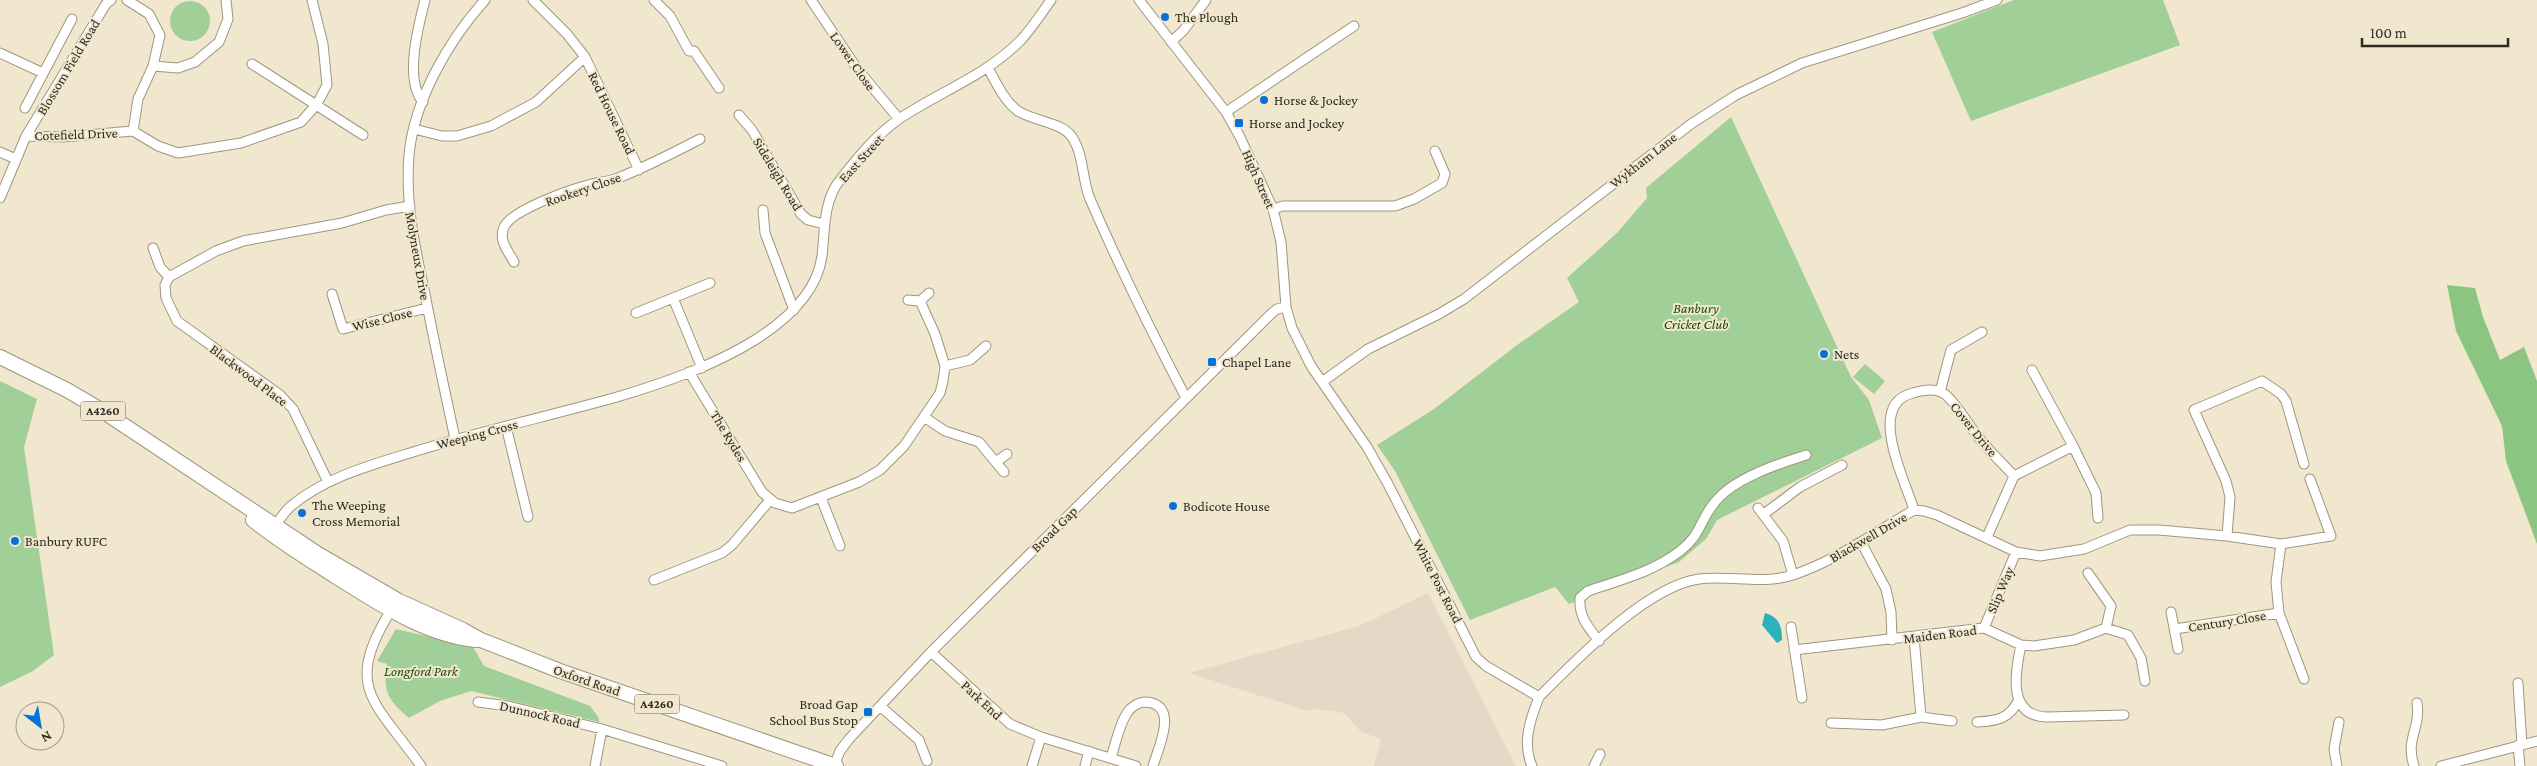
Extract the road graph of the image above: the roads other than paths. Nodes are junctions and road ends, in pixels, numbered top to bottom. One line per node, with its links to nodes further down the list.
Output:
1 (111, 0): 33 (street, Blossom Field Road)
2 (127, 0): 20 (street, Cotefield Drive)
3 (226, 0): 20 (street)
4 (312, 0): 25 (street, Cotefield Drive)
5 (425, 0): 24 (street)
6 (486, 0): 24 (street, Molyneux Drive)
7 (533, 0): 18 (street, Red House Road)
8 (654, 0): 23 (street)
9 (811, 0): 29 (street, Lower Close)
10 (1050, 0): 21 (street, East Street)
11 (1139, 0): 16 (street, High Street)
12 (1206, 0): 16 (street)
13 (1997, 0): 64 (street, Wykham Lane)
14 (72, 19): 22 (street)
15 (1354, 26): 27 (street)
16 (1171, 42): 27 (street, High Street)
17 (0, 53): 22 (street)
18 (585, 57): 30 (street, Red House Road); 38 (street, Red House Road)
19 (252, 64): 25 (street)
20 (153, 66): 31 (street, Cotefield Drive)
21 (988, 68): 29 (street, East Street); 66 (street)
22 (43, 73): 26 (street)
23 (719, 88)
24 (423, 102): 30 (street, Molyneux Drive)
25 (317, 104): 31 (street, Cotefield Drive); 32 (street)
26 (25, 108)
27 (1226, 112): 41 (street, High Street)
28 (739, 115): 43 (street, Sideleigh Road)
29 (899, 120): 43 (street, East Street)
30 (414, 128): 40 (street, Molyneux Drive)
31 (133, 131): 33 (street, Cotefield Drive)
32 (363, 135)
33 (26, 136): 37 (street, Cotefield Drive)
34 (700, 139): 38 (street, Rookery Close)
35 (1435, 151): 41 (street)
36 (0, 152): 37 (street)
37 (16, 159): 39 (street, Cotefield Drive)
38 (639, 170): 45 (street, Rookery Close)
39 (0, 198)
40 (410, 206): 46 (street); 54 (street, Molyneux Drive)
41 (1273, 209): 53 (street, High Street)
42 (762, 210): 55 (street)
43 (824, 224): 55 (street, East Street)
44 (152, 248): 46 (street)
45 (514, 262)
46 (169, 277): 79 (street, Blackwood Place)
47 (710, 283): 50 (street)
48 (929, 293): 52 (street)
49 (332, 294): 54 (street, Wise Close)
50 (674, 298): 56 (street); 61 (street)
51 (908, 300): 52 (street)
52 (920, 301): 60 (street)
53 (1286, 307): 64 (street, High Street); 66 (street, Broad Gap)
54 (427, 308): 69 (street, Molyneux Drive)
55 (794, 310): 61 (street, East Street)
56 (636, 313)
57 (1982, 332): 65 (street)
58 (986, 346): 60 (street)
59 (0, 357): 85 (main road, Oxford Road / A4260)
60 (945, 366): 67 (street)
61 (702, 368): 63 (street, Weeping Cross)
62 (2032, 370): 70 (street)
63 (689, 372): 68 (street, Weeping Cross); 81 (street, The Rydes)
64 (1322, 382): 112 (street, White Post Road)
65 (1940, 392): 77 (street, Cover Drive); 82 (street, Cover Drive)
66 (1186, 398): 108 (street, Broad Gap)
67 (924, 417): 73 (street); 80 (street)
68 (506, 426): 69 (street, Weeping Cross); 83 (street)
69 (454, 439): 79 (street, Weeping Cross)
70 (2073, 446): 77 (street); 84 (street)
71 (1007, 454): 73 (street)
72 (1806, 455): 104 (street)
73 (996, 462): 76 (street)
74 (2304, 464): 86 (street)
75 (1842, 465): 93 (street)
76 (1004, 472)
77 (2014, 476): 87 (street)
78 (2310, 479): 89 (street, Blackwell Drive)
79 (328, 482): 85 (street, Weeping Cross)
80 (821, 498): 81 (street); 90 (street)
81 (770, 500): 94 (street)
82 (1914, 510): 87 (street, Blackwell Drive); 88 (street, Blackwell Drive)
83 (528, 517)
84 (2098, 518)
85 (272, 529): 95 (main road, Oxford Road / A4260)
86 (2227, 536): 89 (street, Blackwell Drive); 91 (street, Blackwell Drive)
87 (1987, 537): 91 (street, Blackwell Drive)
88 (1861, 542): 93 (street, Blackwell Drive); 103 (street)
89 (2281, 544): 97 (street)
90 (840, 546)
91 (2016, 552): 99 (street, Slip Way)
92 (2088, 572): 100 (street)
93 (1793, 575): 104 (street, Blackwell Drive)
94 (654, 580)
95 (394, 606): 132 (street); 135 (main road, Oxford Road / A4260)
96 (2172, 612): 101 (street, Century Close)
97 (2279, 613): 101 (street, Century Close); 109 (street)
98 (1791, 627): 107 (street)
99 (1984, 628): 102 (street, Maiden Road); 105 (street, Maiden Road)
100 (2106, 628): 105 (street, Maiden Road); 110 (street)
101 (2175, 629): 106 (street, Century Close)
102 (1914, 637): 103 (street, Maiden Road); 119 (street)
103 (1892, 640): 107 (street, Maiden Road)
104 (1599, 641): 112 (street, Blackwell Drive)
105 (2021, 644): 114 (street)
106 (2178, 649)
107 (1794, 650): 113 (street)
108 (931, 652): 117 (street, Broad Gap); 125 (street, Park End)
109 (2304, 679)
110 (2144, 681)
111 (2518, 683): 127 (street)
112 (1539, 697): 140 (street)
113 (1802, 698)
114 (2019, 700): 118 (street); 121 (street)
115 (478, 702): 124 (street, Dunnock Road)
116 (2417, 703): 143 (street)
117 (880, 706): 131 (street); 135 (street, Broad Gap)
118 (2124, 715)
119 (1921, 717): 120 (street); 123 (street)
120 (1952, 721)
121 (1977, 722)
122 (2339, 722): 142 (street)
123 (1831, 723)
124 (602, 729): 133 (street); 134 (street, Dunnock Road)
125 (1041, 737): 128 (street, Park End); 136 (street)
126 (2537, 741): 127 (street)
127 (2520, 745): 144 (street); 145 (street)
128 (1089, 752): 130 (street, Park End); 137 (street)
129 (1600, 754): 141 (street)
130 (1111, 757): 138 (street, Park End); 139 (street)
131 (927, 762)
132 (421, 766)
133 (595, 766)
134 (722, 766)
135 (835, 766)
136 (1032, 766)
137 (1085, 766)
138 (1136, 766)
139 (1152, 766)
140 (1532, 766)
141 (1594, 766)
142 (2337, 766)
143 (2414, 766)
144 (2441, 766)
145 (2520, 766)

